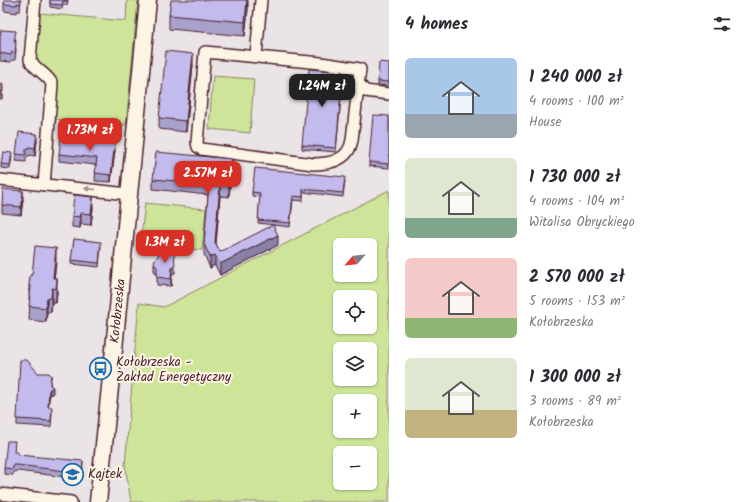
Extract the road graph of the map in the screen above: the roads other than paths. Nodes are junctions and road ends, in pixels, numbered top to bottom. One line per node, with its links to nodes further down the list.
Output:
1 (35, 0): 8 (street)
2 (148, 0): 9 (main road, Kołobrzeska)
3 (261, 0): 4 (street)
4 (256, 56): 5 (street); 5 (street)
5 (360, 85): 6 (street)
6 (389, 94)
7 (0, 180): 8 (street)
8 (44, 185): 9 (street, one-way to 8)
9 (128, 194): 12 (main road, Kołobrzeska)
10 (0, 494): 11 (street)
11 (71, 502)
12 (98, 502)

